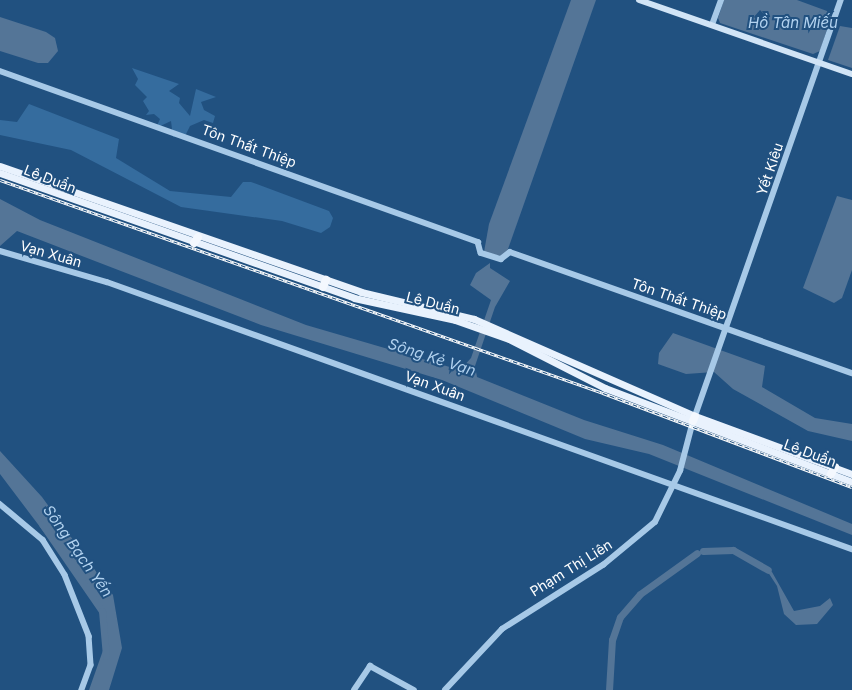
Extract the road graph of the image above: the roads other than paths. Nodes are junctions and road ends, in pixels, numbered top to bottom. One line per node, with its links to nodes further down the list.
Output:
1 (640, 0): 4 (main road)
2 (721, 0): 4 (street)
3 (841, 0): 5 (street, Yết Kiêu)
4 (712, 25): 5 (main road)
5 (820, 62): 7 (main road); 12 (street, Yết Kiêu)
6 (0, 72): 12 (street, Tôn Thất Thiệp)
7 (852, 74)
8 (0, 166): 10 (main road, Lê Duẩn)
9 (0, 173): 10 (main road, Lê Duẩn)
10 (196, 240): 14 (main road, Lê Duẩn)
11 (0, 251): 18 (street, Vạn Xuân)
12 (727, 330): 13 (street, Tôn Thất Thiệp); 14 (street, Yết Kiêu)
13 (852, 374)
14 (694, 419): 15 (main road, Lê Duẩn); 18 (street, Phạm Thị Liên)
15 (833, 471): 16 (main road, Lê Duẩn); 17 (main road, Lê Duẩn)
16 (852, 474)
17 (852, 482)
18 (675, 484): 20 (street, Vạn Xuân); 24 (street, Phạm Thị Liên)
19 (0, 504): 21 (street)
20 (852, 548)
21 (82, 690)
22 (354, 690): 23 (street)
23 (414, 690)
24 (445, 690)

